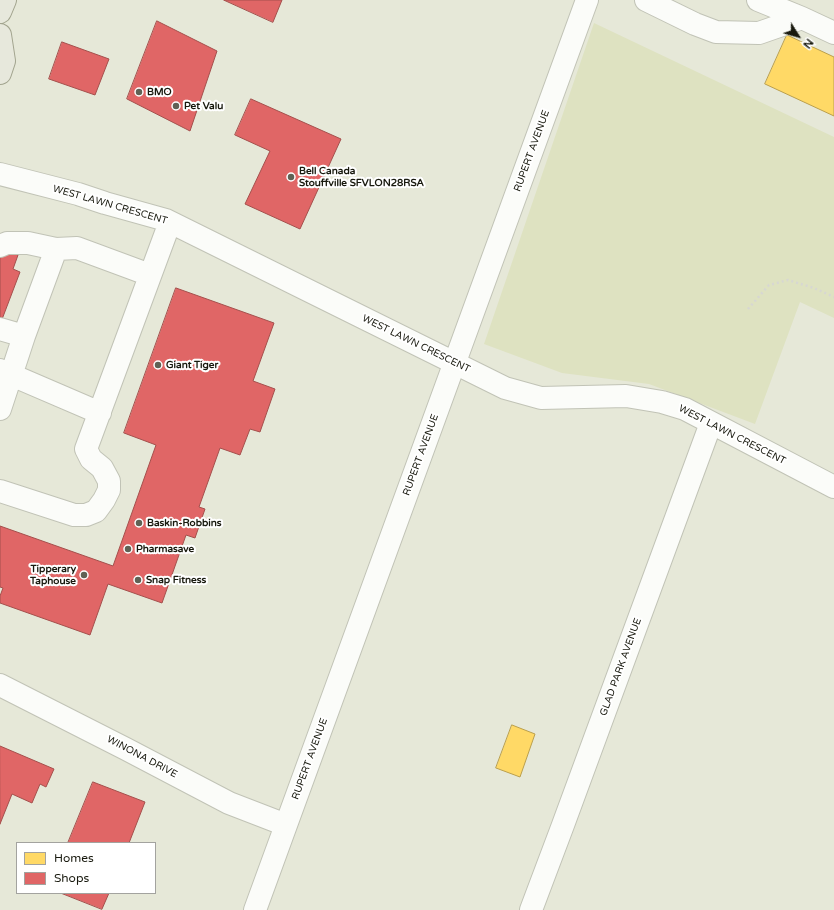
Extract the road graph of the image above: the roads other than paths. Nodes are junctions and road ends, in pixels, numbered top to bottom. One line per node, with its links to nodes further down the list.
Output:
1 (5, 0): 5 (main road)
2 (587, 0): 17 (street, RUPERT AVENUE)
3 (758, 0): 6 (street)
4 (657, 2): 6 (street)
5 (0, 12)
6 (802, 18): 7 (street)
7 (834, 33)
8 (0, 35): 9 (main road)
9 (0, 73)
10 (0, 174): 11 (street, WEST LAWN CRESCENT)
11 (170, 222): 14 (street); 17 (street, WEST LAWN CRESCENT)
12 (0, 246): 13 (street)
13 (56, 249): 14 (street); 16 (street)
14 (150, 276): 20 (street)
15 (0, 329): 16 (street)
16 (24, 336): 18 (street)
17 (455, 363): 21 (street, WEST LAWN CRESCENT); 25 (street, RUPERT AVENUE)
18 (5, 373): 19 (street); 20 (street)
19 (0, 409)
20 (100, 413): 23 (street)
21 (711, 423): 22 (street, WEST LAWN CRESCENT); 27 (street, GLAD PARK AVENUE)
22 (834, 487)
23 (0, 490)
24 (0, 685): 25 (street, WINONA DRIVE)
25 (286, 826): 26 (street, RUPERT AVENUE)
26 (255, 910)
27 (530, 910)

